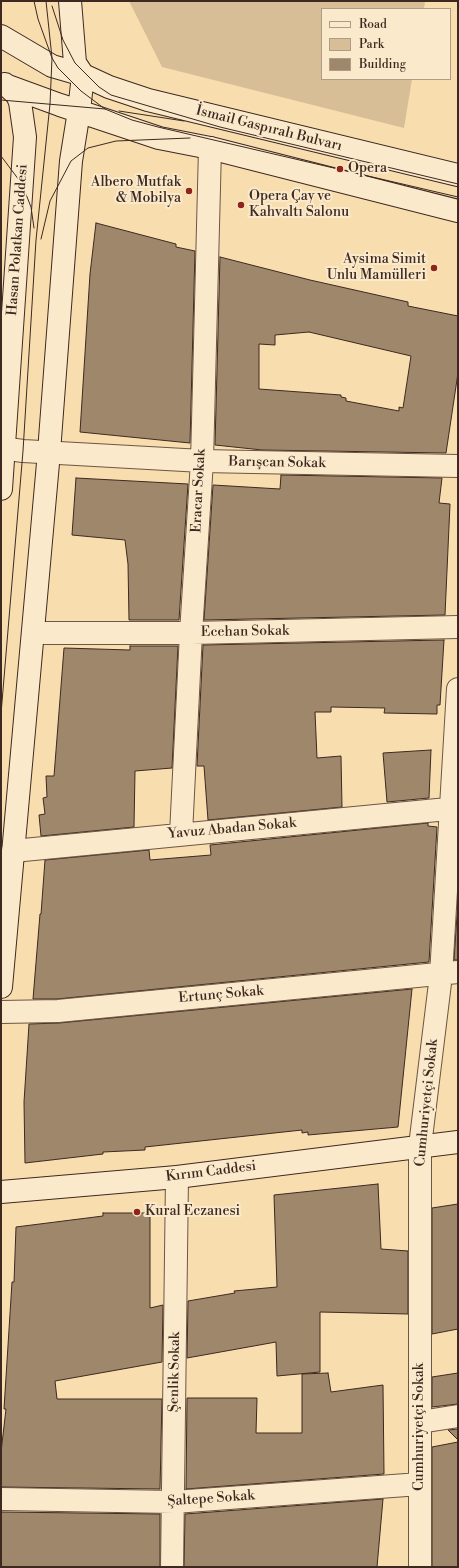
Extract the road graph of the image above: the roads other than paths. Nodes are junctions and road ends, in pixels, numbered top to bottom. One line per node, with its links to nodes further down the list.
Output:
1 (70, 1): 3 (street)
2 (1, 36): 3 (street, İsmail Gaspıralı Bulvarı)
3 (83, 75): 5 (street); 7 (street, İsmail Gaspıralı Bulvarı)
4 (4, 84): 5 (street); 9 (street, Hasan Polatkan Caddesi)
5 (79, 111): 6 (street); 10 (street)
6 (210, 148): 8 (street); 11 (street, Eracar Sokak)
7 (458, 175)
8 (458, 211)
9 (3, 448): 10 (street, Barışcan Sokak); 13 (street, Hasan Polatkan Caddesi)
10 (49, 452): 11 (street, Barışcan Sokak); 15 (street)
11 (202, 461): 12 (street, Barışcan Sokak); 16 (street, Eracar Sokak)
12 (458, 466)
13 (1, 489)
14 (458, 627): 16 (street, Ecehan Sokak)
15 (33, 632): 16 (street, Ecehan Sokak); 20 (street)
16 (191, 633): 19 (street, Eracar Sokak)
17 (458, 689): 18 (street, Cumhuriyetçi Sokak)
18 (454, 808): 19 (street, Yavuz Abadan Sokak); 21 (street, Cumhuriyetçi Sokak)
19 (181, 834): 20 (street, Yavuz Abadan Sokak)
20 (13, 851): 22 (street)
21 (450, 974): 23 (street, Ertunç Sokak); 25 (street, Cumhuriyetçi Sokak)
22 (1, 988)
23 (1, 1012)
24 (458, 1142): 25 (street, Kırım Caddesi)
25 (420, 1146): 26 (street, Kırım Caddesi); 29 (street, Cumhuriyetçi Sokak)
26 (177, 1177): 27 (street, Kırım Caddesi); 32 (street, Şenlik Sokak)
27 (1, 1192)
28 (458, 1416): 29 (street)
29 (420, 1422): 30 (street, Cumhuriyetçi Sokak)
30 (420, 1484): 32 (street, Şaltepe Sokak); 34 (street, Cumhuriyetçi Sokak)
31 (1, 1499): 32 (street, Şaltepe Sokak)
32 (174, 1502): 33 (street, Şenlik Sokak)
33 (172, 1567)
34 (420, 1567)

